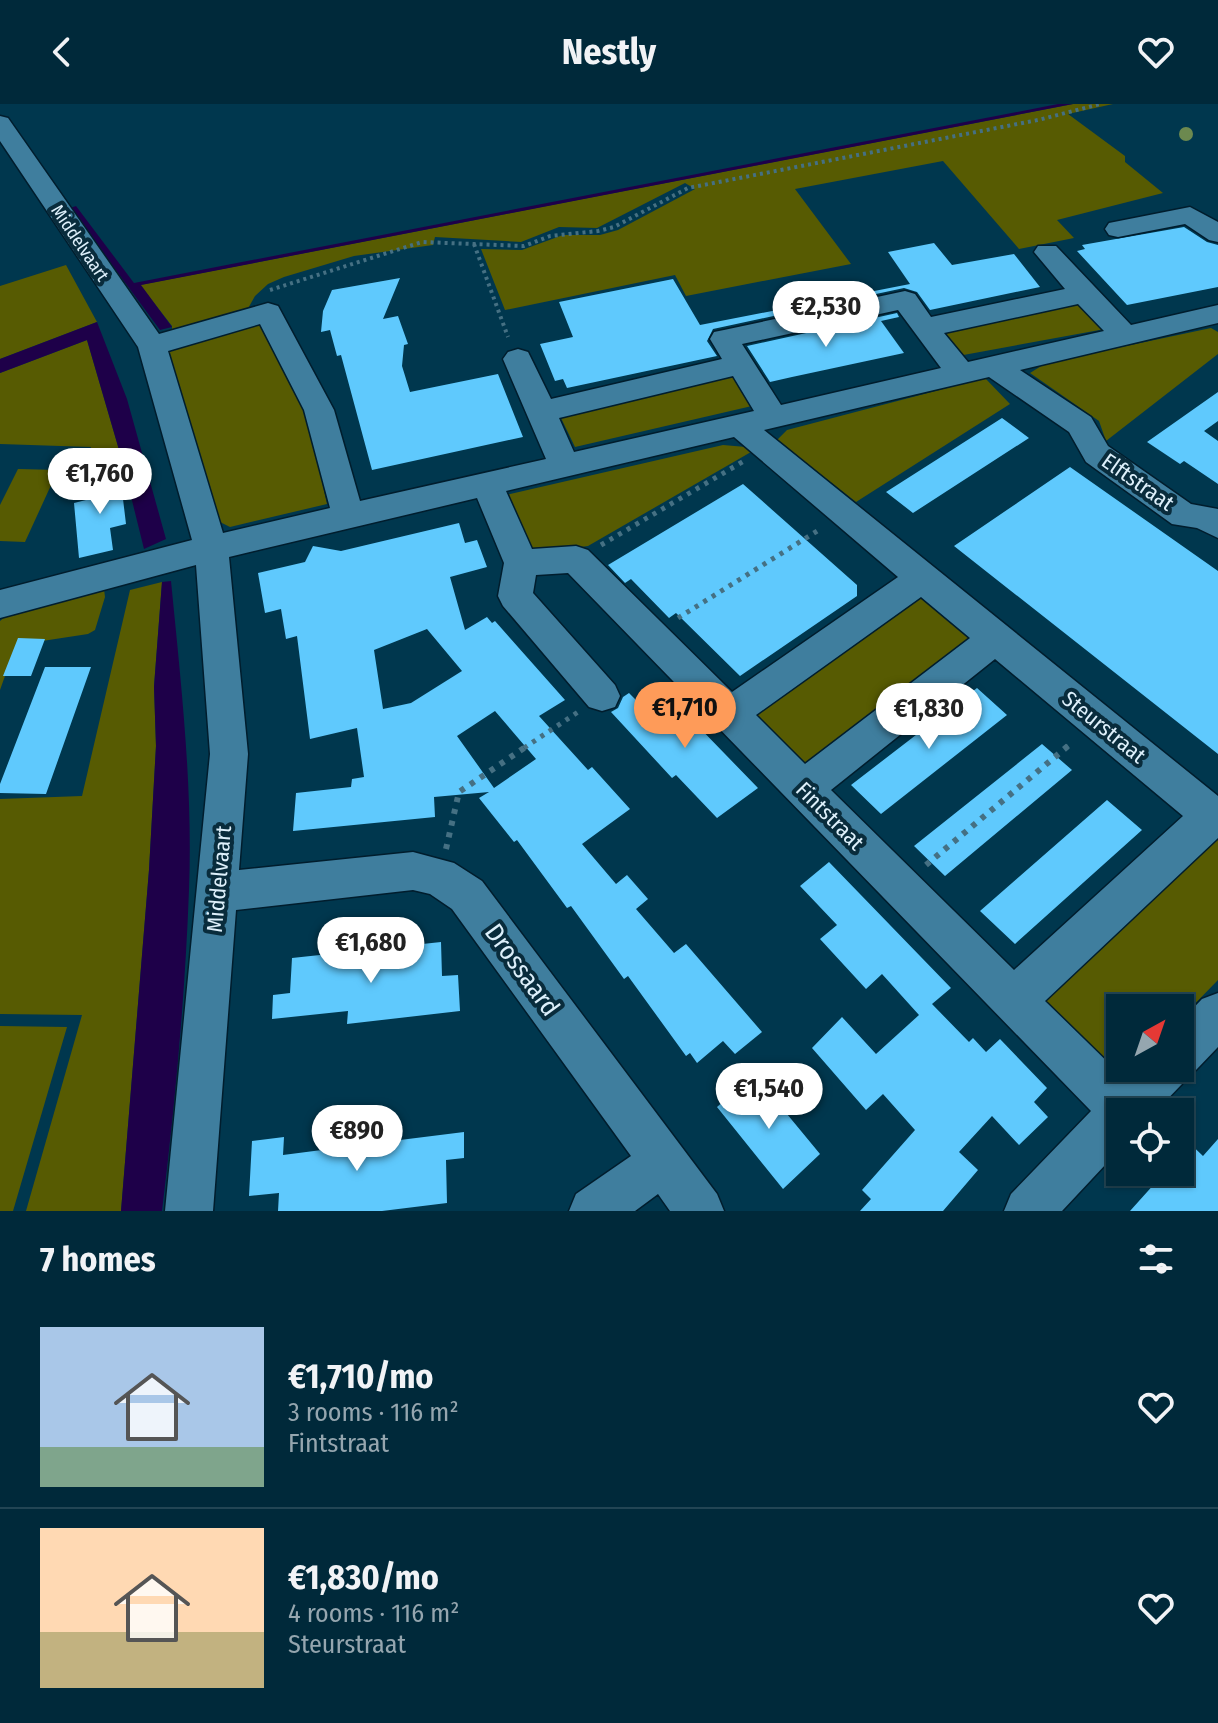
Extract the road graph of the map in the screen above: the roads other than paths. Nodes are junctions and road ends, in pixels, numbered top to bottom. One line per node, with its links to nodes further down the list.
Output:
1 (0, 123): 9 (street, Middelvaart)
2 (1118, 229): 3 (street)
3 (1218, 234)
4 (1047, 252): 5 (street)
5 (1084, 294): 7 (street); 8 (street)
6 (1215, 317): 8 (street)
7 (924, 328): 11 (street, Steurstraat); 13 (street)
8 (1123, 334): 12 (street)
9 (152, 346): 18 (street); 20 (street, Middelvaart)
10 (518, 359): 14 (street)
11 (740, 365): 14 (street); 15 (street, Steurstraat)
12 (992, 365): 13 (street); 19 (street, Elftstraat)
13 (960, 372): 15 (street)
14 (541, 412): 16 (street)
15 (759, 430): 16 (street); 22 (street, Steurstraat)
16 (564, 465): 17 (street)
17 (487, 484): 18 (street); 21 (street)
18 (348, 515): 20 (street)
19 (1218, 526)
20 (211, 548): 23 (street); 29 (street, Middelvaart)
21 (521, 563): 25 (street); 26 (street, Fintstraat)
22 (921, 579): 24 (street, Steurstraat); 26 (street)
23 (0, 604)
24 (995, 639): 27 (street); 28 (street, Steurstraat)
25 (602, 696)
26 (729, 714): 27 (street, Fintstraat)
27 (803, 789): 30 (street, Fintstraat)
28 (1215, 818): 30 (street, Steurstraat)
29 (218, 892): 37 (street, Drossaard); 38 (street, Middelvaart)
30 (1014, 1000): 34 (street, Fintstraat)
31 (1218, 1015): 32 (street)
32 (1194, 1040)
33 (1152, 1082): 35 (street)
34 (1108, 1098)
35 (1136, 1098)
36 (1106, 1129): 41 (street)
37 (663, 1162): 39 (street); 40 (street, Drossaard)
38 (189, 1211)
39 (593, 1211)
40 (700, 1211)
41 (1028, 1211)

